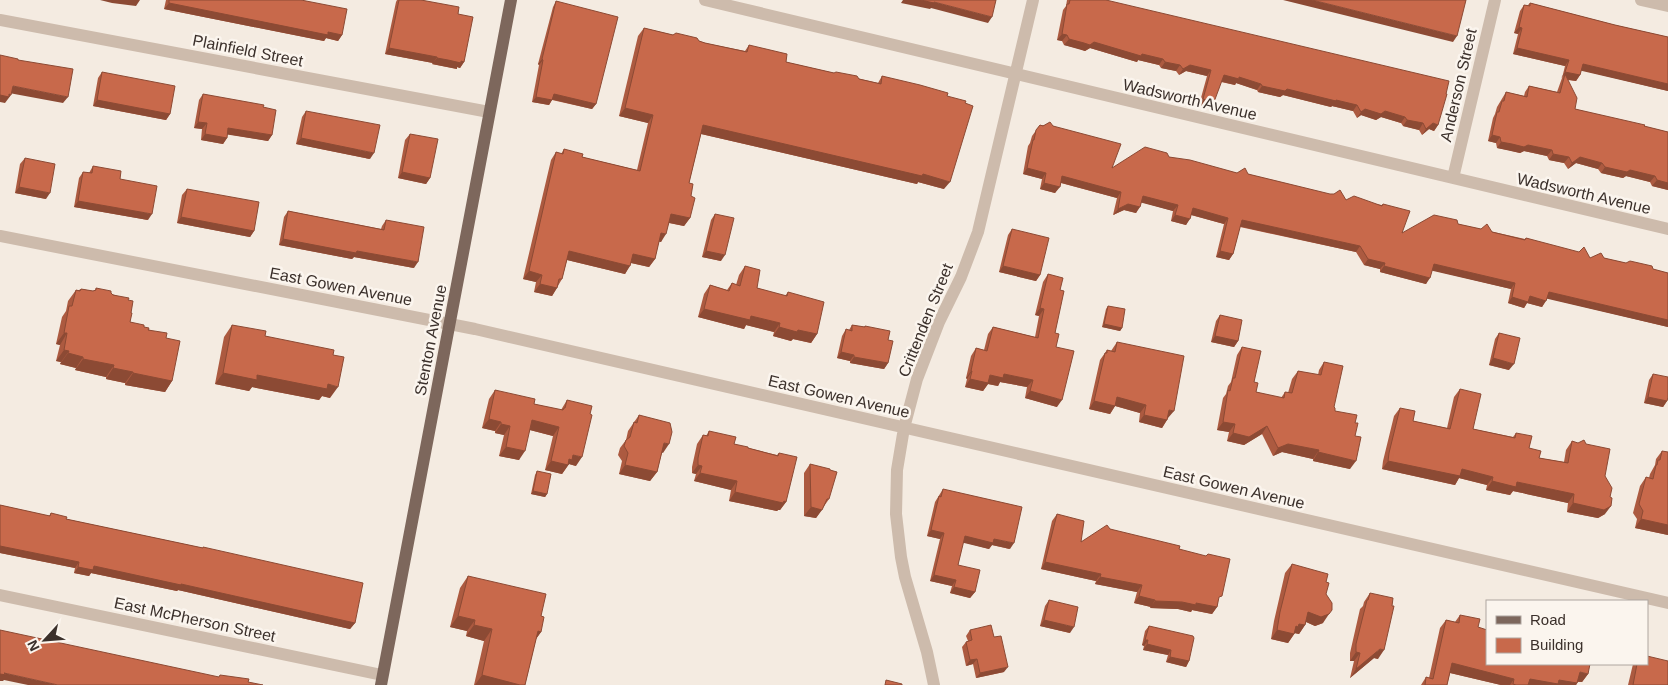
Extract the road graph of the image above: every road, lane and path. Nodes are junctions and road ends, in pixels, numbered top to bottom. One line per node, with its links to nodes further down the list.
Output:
1 (510, 0): 9 (main road, Stenton Avenue)
2 (705, 0): 8 (street, Wadsworth Avenue)
3 (1033, 0): 8 (street, Crittenden Street)
4 (1495, 0): 10 (street, Anderson Street)
5 (1641, 0): 6 (street)
6 (1668, 6)
7 (0, 20): 9 (street, Plainfield Street)
8 (1015, 74): 10 (street, Wadsworth Avenue); 14 (street, Crittenden Street)
9 (489, 112): 13 (main road, Stenton Avenue)
10 (1454, 178): 11 (street, Wadsworth Avenue)
11 (1668, 229)
12 (0, 236): 13 (street, East Gowen Avenue)
13 (450, 323): 14 (street, East Gowen Avenue); 17 (main road, Stenton Avenue)
14 (904, 428): 16 (street, East Gowen Avenue); 18 (street, Crittenden Street)
15 (0, 595): 17 (street, East McPherson Street)
16 (1668, 603)
17 (382, 680)
18 (934, 685)

